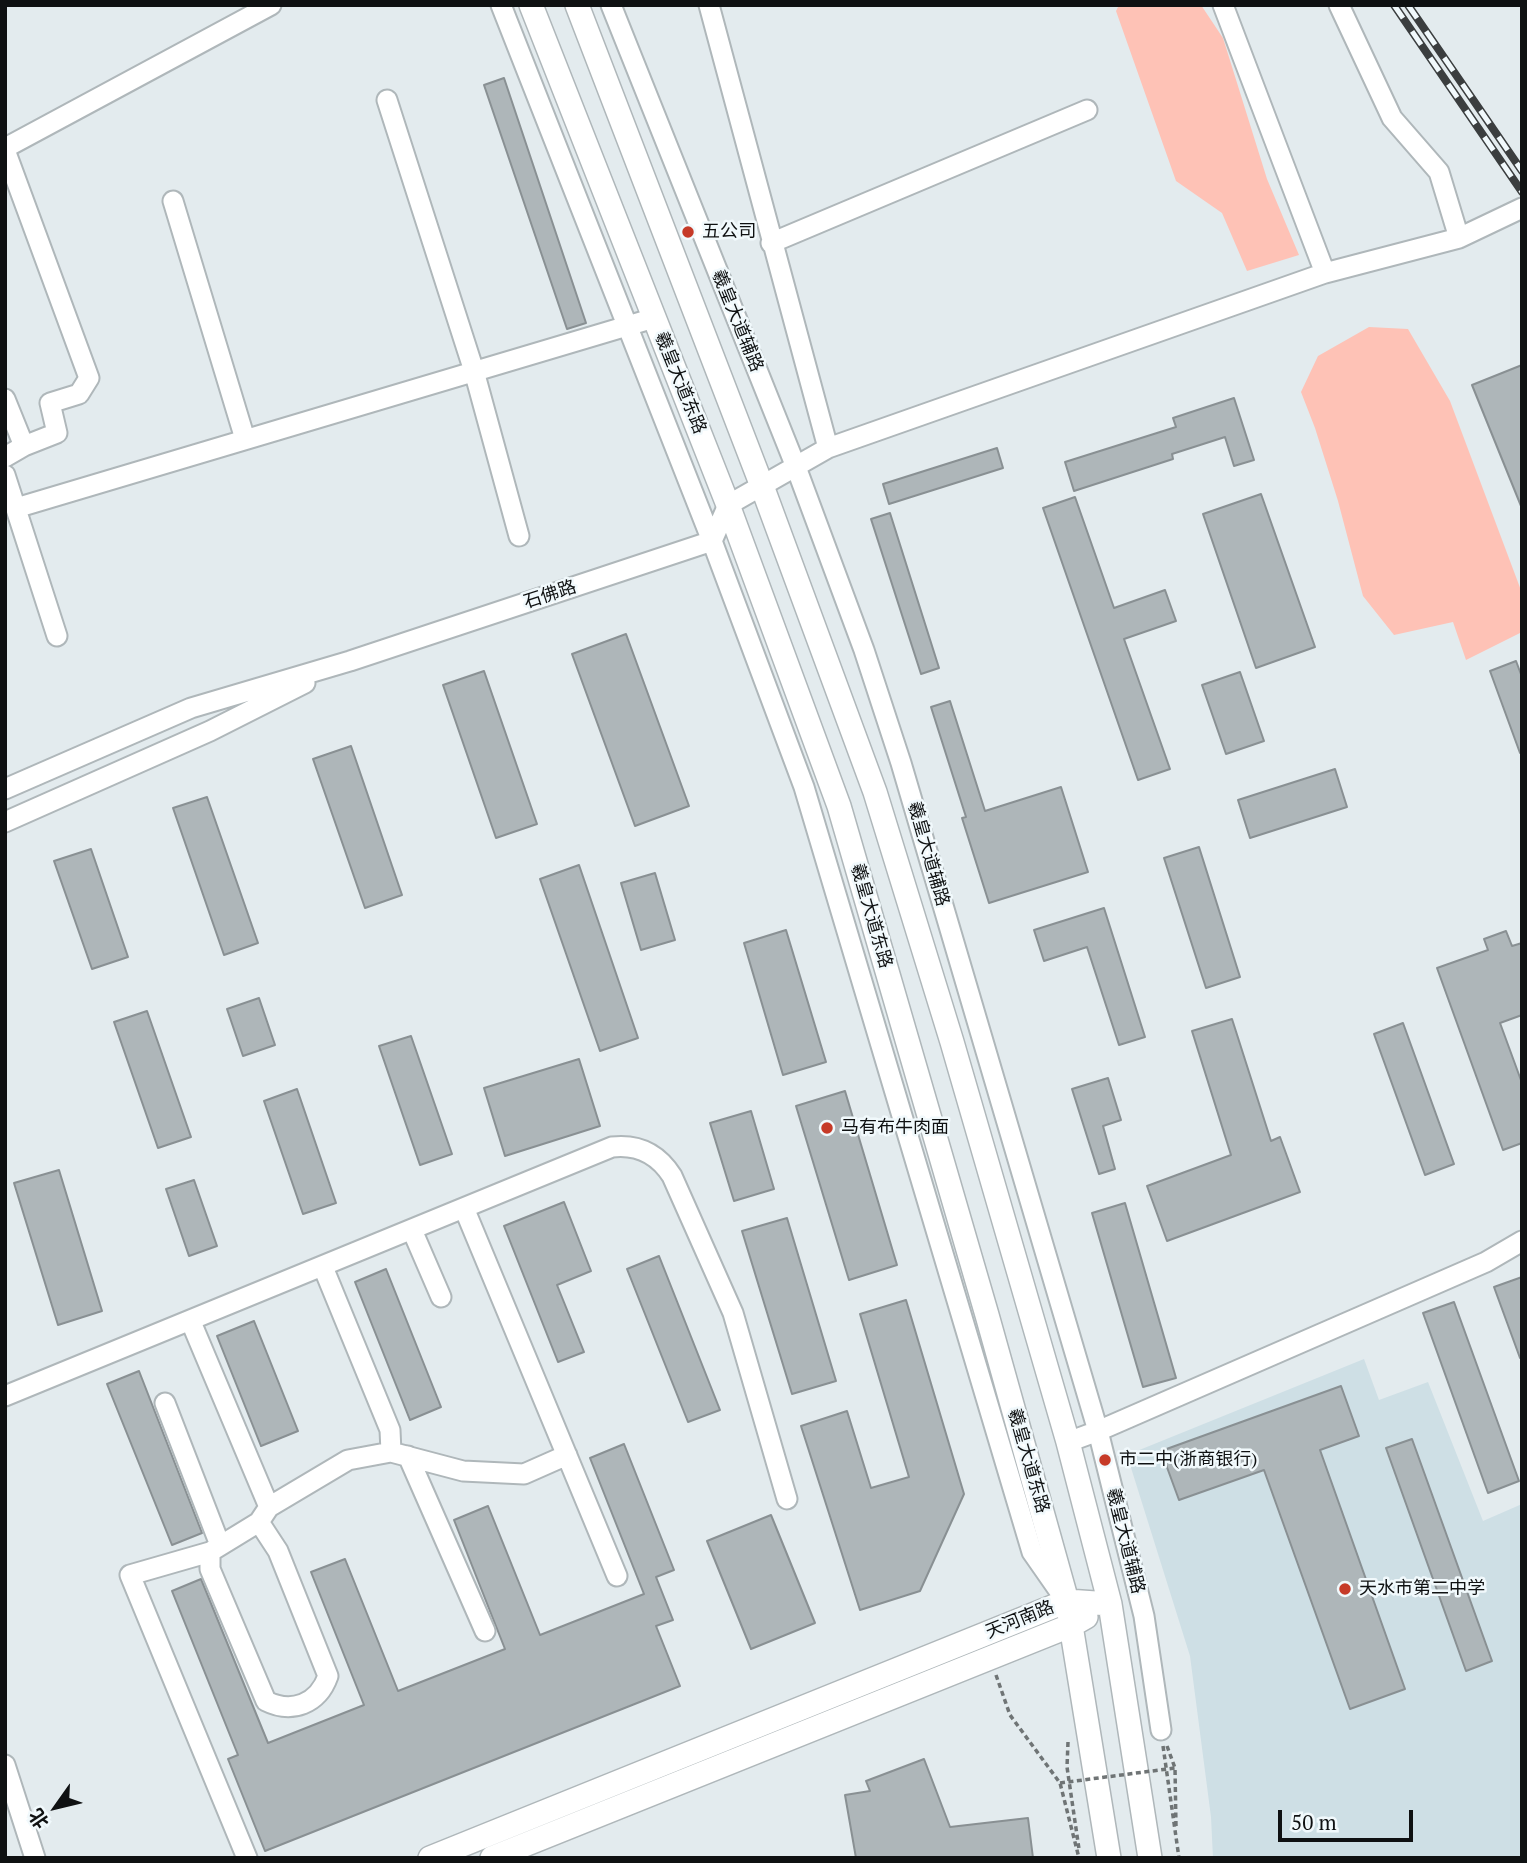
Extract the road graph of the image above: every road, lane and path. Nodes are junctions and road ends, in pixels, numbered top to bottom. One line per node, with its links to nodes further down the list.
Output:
1 (271, 5): 11 (street)
2 (501, 5): 18 (street)
3 (531, 5): 17 (main road, 羲皇大道东路)
4 (577, 5): 27 (main road)
5 (611, 5): 25 (street, 羲皇大道辅路)
6 (709, 5): 15 (street)
7 (1223, 5): 16 (street)
8 (1339, 5): 14 (street)
9 (387, 100): 19 (street)
10 (1087, 110): 15 (street)
11 (5, 149): 22 (street)
12 (173, 201): 21 (street)
13 (1522, 208): 14 (street)
14 (1460, 238): 16 (street)
15 (771, 243): 23 (street)
16 (1325, 273): 23 (street)
17 (654, 318): 18 (street); 28 (main road, 羲皇大道东路)
18 (628, 326): 19 (street); 31 (street)
19 (474, 371): 21 (street); 30 (street)
20 (5, 399): 22 (street)
21 (245, 439): 29 (street)
22 (24, 446): 24 (street)
23 (828, 448): 25 (street)
24 (5, 457)
25 (796, 467): 27 (street); 44 (street, 羲皇大道辅路)
26 (5, 475): 29 (street)
27 (762, 486): 28 (street); 45 (main road)
28 (728, 505): 31 (street); 52 (main road, 羲皇大道东路)
29 (16, 508): 32 (street)
30 (519, 536)
31 (712, 541): 33 (street, 石佛路); 52 (street)
32 (57, 636)
33 (350, 661): 34 (street, 石佛路); 35 (street, 石佛路)
34 (5, 789)
35 (5, 822)
36 (464, 1208): 37 (street); 47 (street); 48 (street)
37 (412, 1230): 39 (street); 40 (street)
38 (1522, 1241): 44 (street)
39 (323, 1267): 41 (street); 46 (street)
40 (441, 1297)
41 (191, 1322): 42 (street); 49 (street)
42 (5, 1396)
43 (164, 1403): 50 (street)
44 (1098, 1431): 45 (street); 57 (street, 羲皇大道辅路)
45 (1068, 1442): 53 (main road)
46 (400, 1454): 47 (street); 49 (street); 55 (street)
47 (567, 1455): 51 (street)
48 (788, 1499)
49 (264, 1515): 50 (street); 50 (street)
50 (215, 1548): 63 (street)
51 (617, 1576)
52 (1067, 1601): 53 (main road, 天河南路); 54 (main road, 羲皇大道东路); 64 (main road, 天河南路)
53 (1110, 1604): 54 (main road, 天河南路); 68 (main road)
54 (1072, 1625): 56 (main road, 天河南路); 67 (main road, 羲皇大道东路)
55 (485, 1631)
56 (990, 1658): 60 (path); 65 (main road, 天河南路)
57 (1161, 1730): 59 (path); 61 (path)
58 (5, 1765): 62 (street)
59 (1175, 1768): 60 (path, bridge); 61 (path)
60 (1060, 1783): 66 (path)
61 (1177, 1844): 69 (path)
62 (35, 1858)
63 (247, 1858)
64 (430, 1858)
65 (492, 1858)
66 (1079, 1858)
67 (1109, 1858)
68 (1150, 1858)
69 (1179, 1858)

